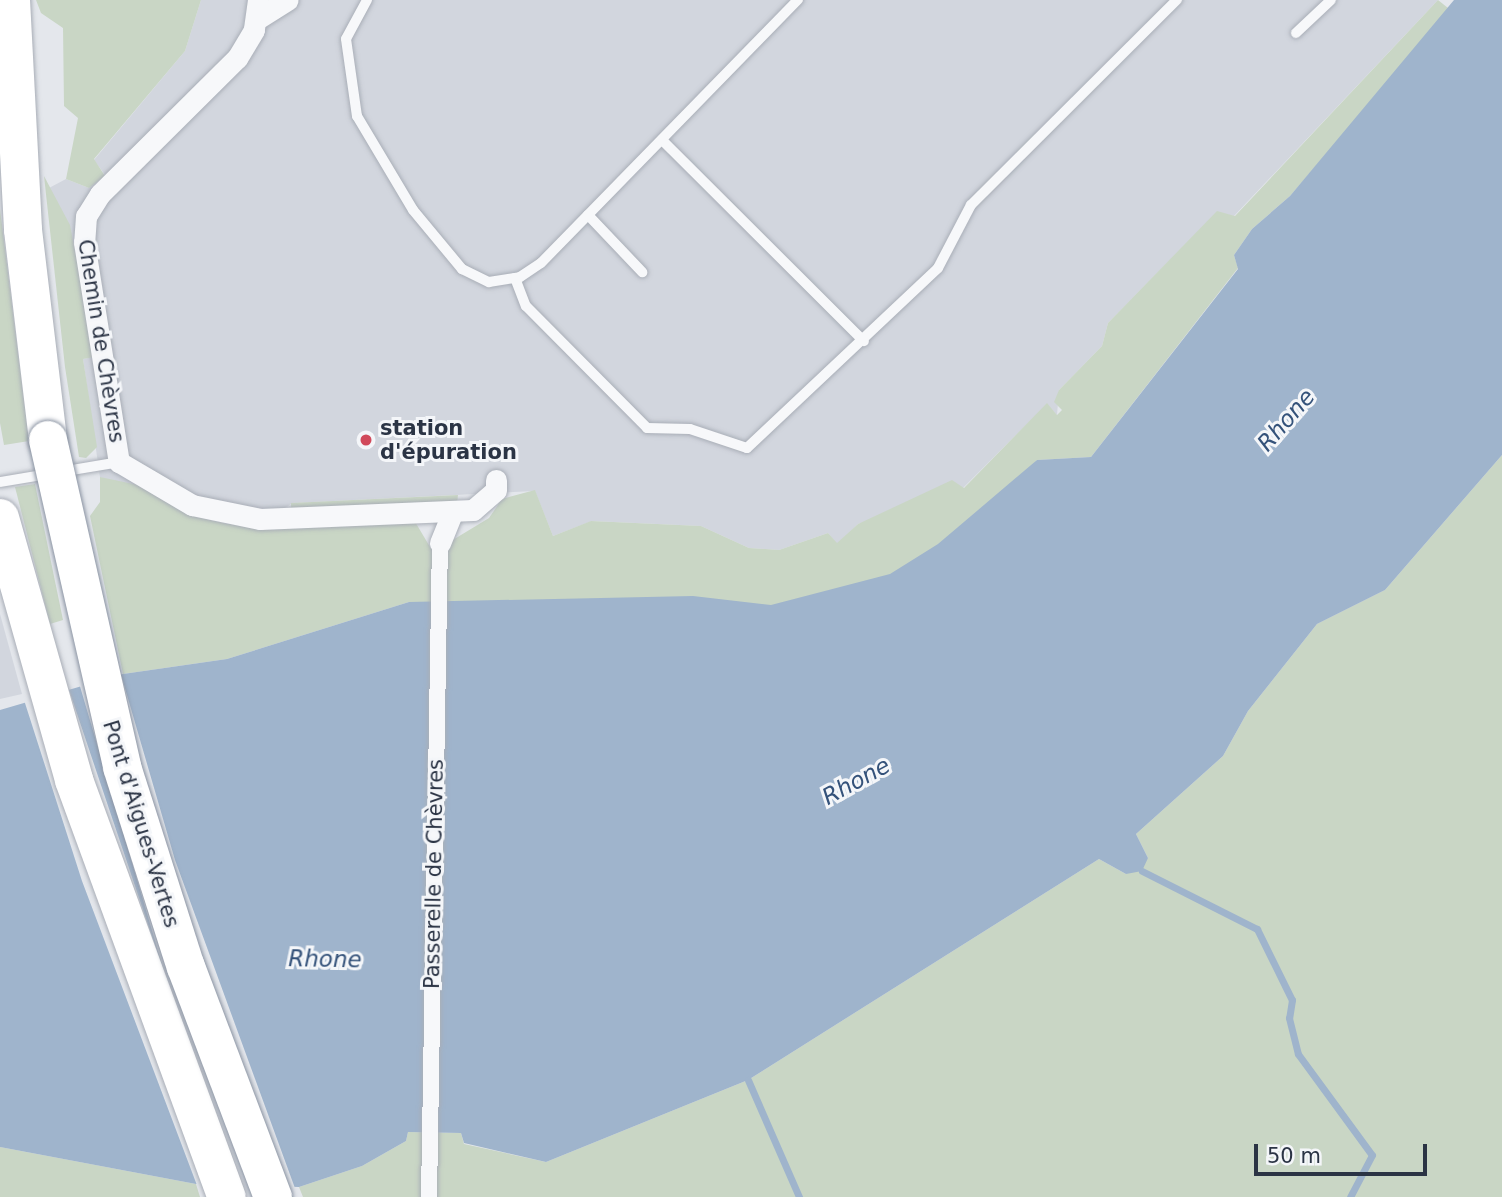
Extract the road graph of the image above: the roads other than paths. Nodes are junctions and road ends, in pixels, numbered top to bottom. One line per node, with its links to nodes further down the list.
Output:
1 (11, 0): 21 (highway, Pont d'Aigues-Vertes, bridge)
2 (288, 0): 7 (street, Chemin de Chèvres)
3 (367, 0): 12 (lane)
4 (798, 0): 9 (lane)
5 (1177, 0): 13 (lane)
6 (1331, 0): 8 (lane)
7 (258, 10): 14 (street, Chemin de Chèvres)
8 (1296, 33)
9 (662, 140): 10 (lane); 13 (lane)
10 (588, 215): 11 (lane); 12 (lane)
11 (642, 272)
12 (516, 278): 13 (lane)
13 (864, 341)
14 (119, 462): 16 (lane); 17 (street, Chemin de Chèvres)
15 (496, 480): 17 (street, Chemin de Chèvres)
16 (0, 482)
17 (452, 513): 19 (street)
18 (0, 518): 20 (highway)
19 (440, 547): 22 (street, Passerelle de Chèvres)
20 (227, 1197)
21 (273, 1197)
22 (429, 1197)

